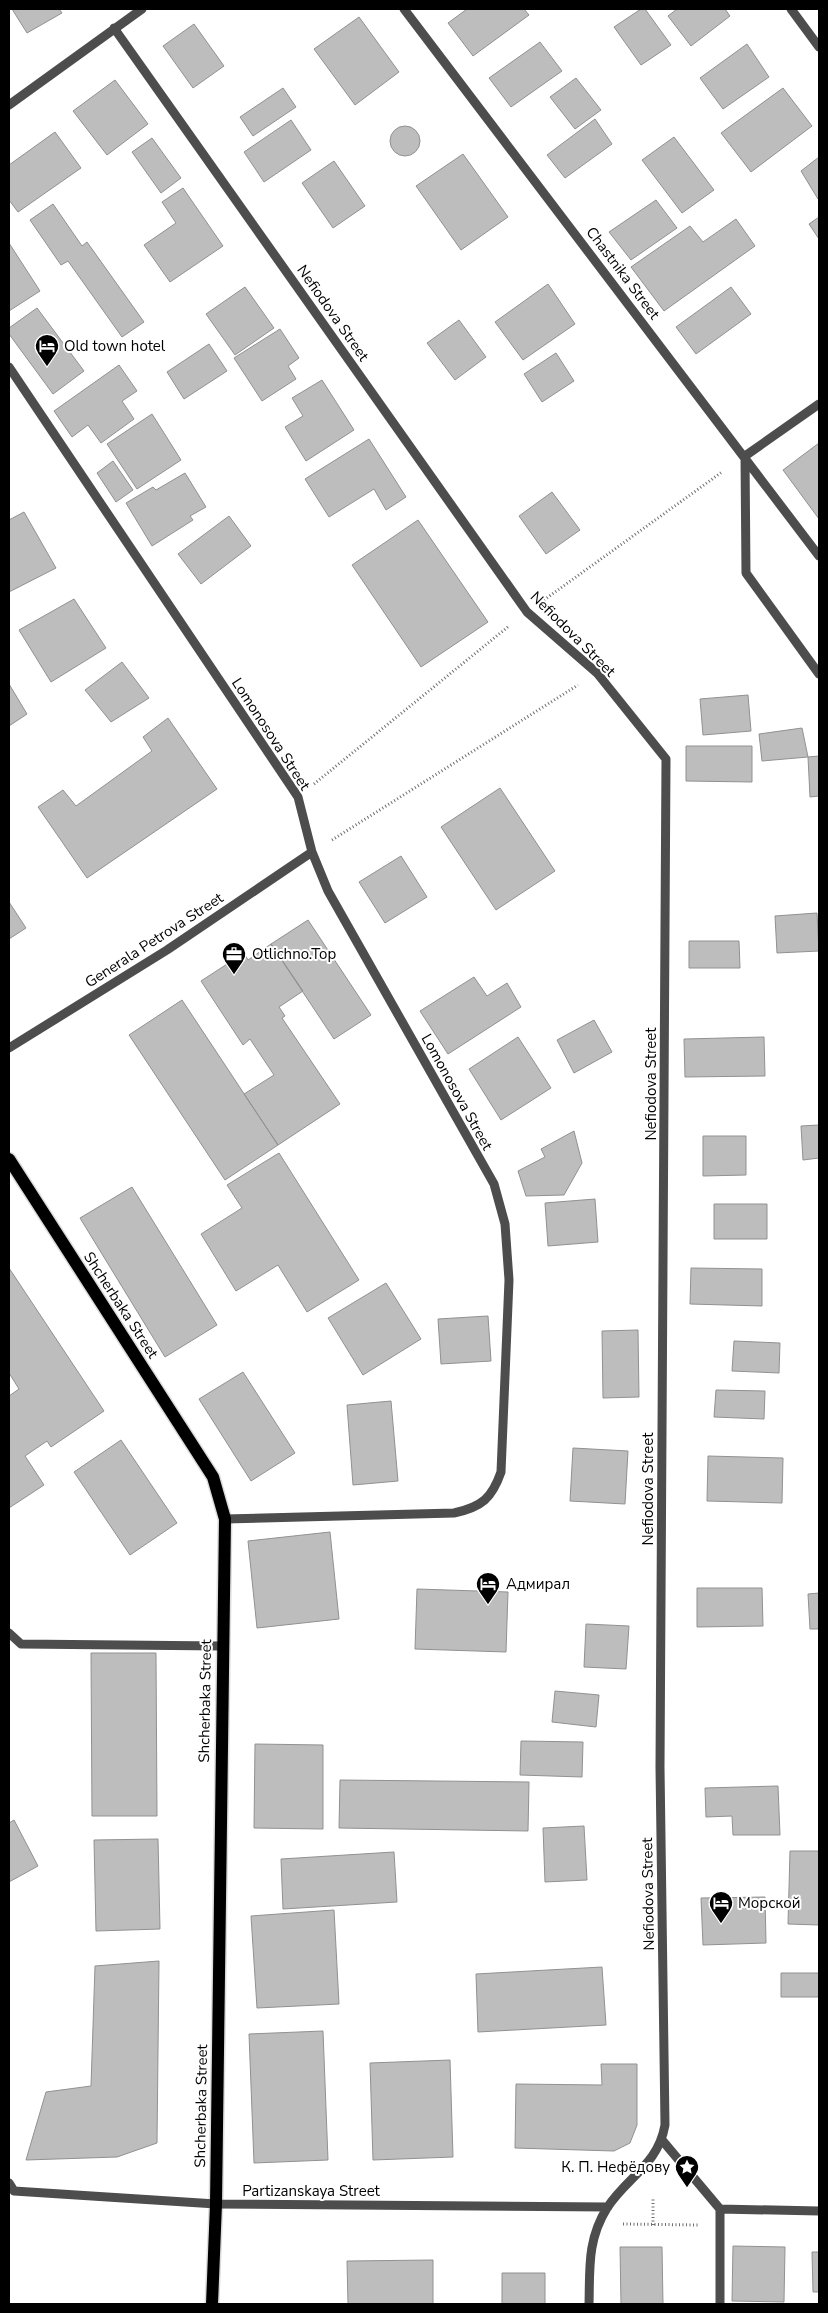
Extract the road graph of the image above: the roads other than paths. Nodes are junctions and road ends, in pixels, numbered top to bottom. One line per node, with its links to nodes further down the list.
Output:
1 (142, 9): 4 (street)
2 (404, 9): 9 (street, Chastnika Street)
3 (791, 9): 5 (street)
4 (114, 28): 6 (street); 18 (street, Nefiodova Street)
5 (819, 47)
6 (9, 105)
7 (9, 367): 12 (street, Lomonosova Street)
8 (819, 404): 9 (street)
9 (745, 456): 10 (street, Chastnika Street); 11 (street)
10 (819, 556)
11 (819, 674)
12 (312, 852): 13 (street, Generala Petrova Street); 15 (street, Lomonosova Street)
13 (9, 1048)
14 (9, 1159): 15 (main road, Shcherbaka Street)
15 (225, 1519): 17 (main road, Shcherbaka Street)
16 (9, 1633): 17 (street)
17 (222, 1646): 20 (main road, Shcherbaka Street)
18 (662, 2140): 21 (street, Nefiodova Street); 22 (street)
19 (9, 2183): 20 (street, Partizanskaya Street)
20 (216, 2204): 21 (street, Partizanskaya Street); 24 (main road, Shcherbaka Street)
21 (608, 2207): 25 (street, Nefiodova Street)
22 (720, 2209): 23 (street); 26 (street)
23 (819, 2212)
24 (212, 2304)
25 (589, 2304)
26 (720, 2304)

